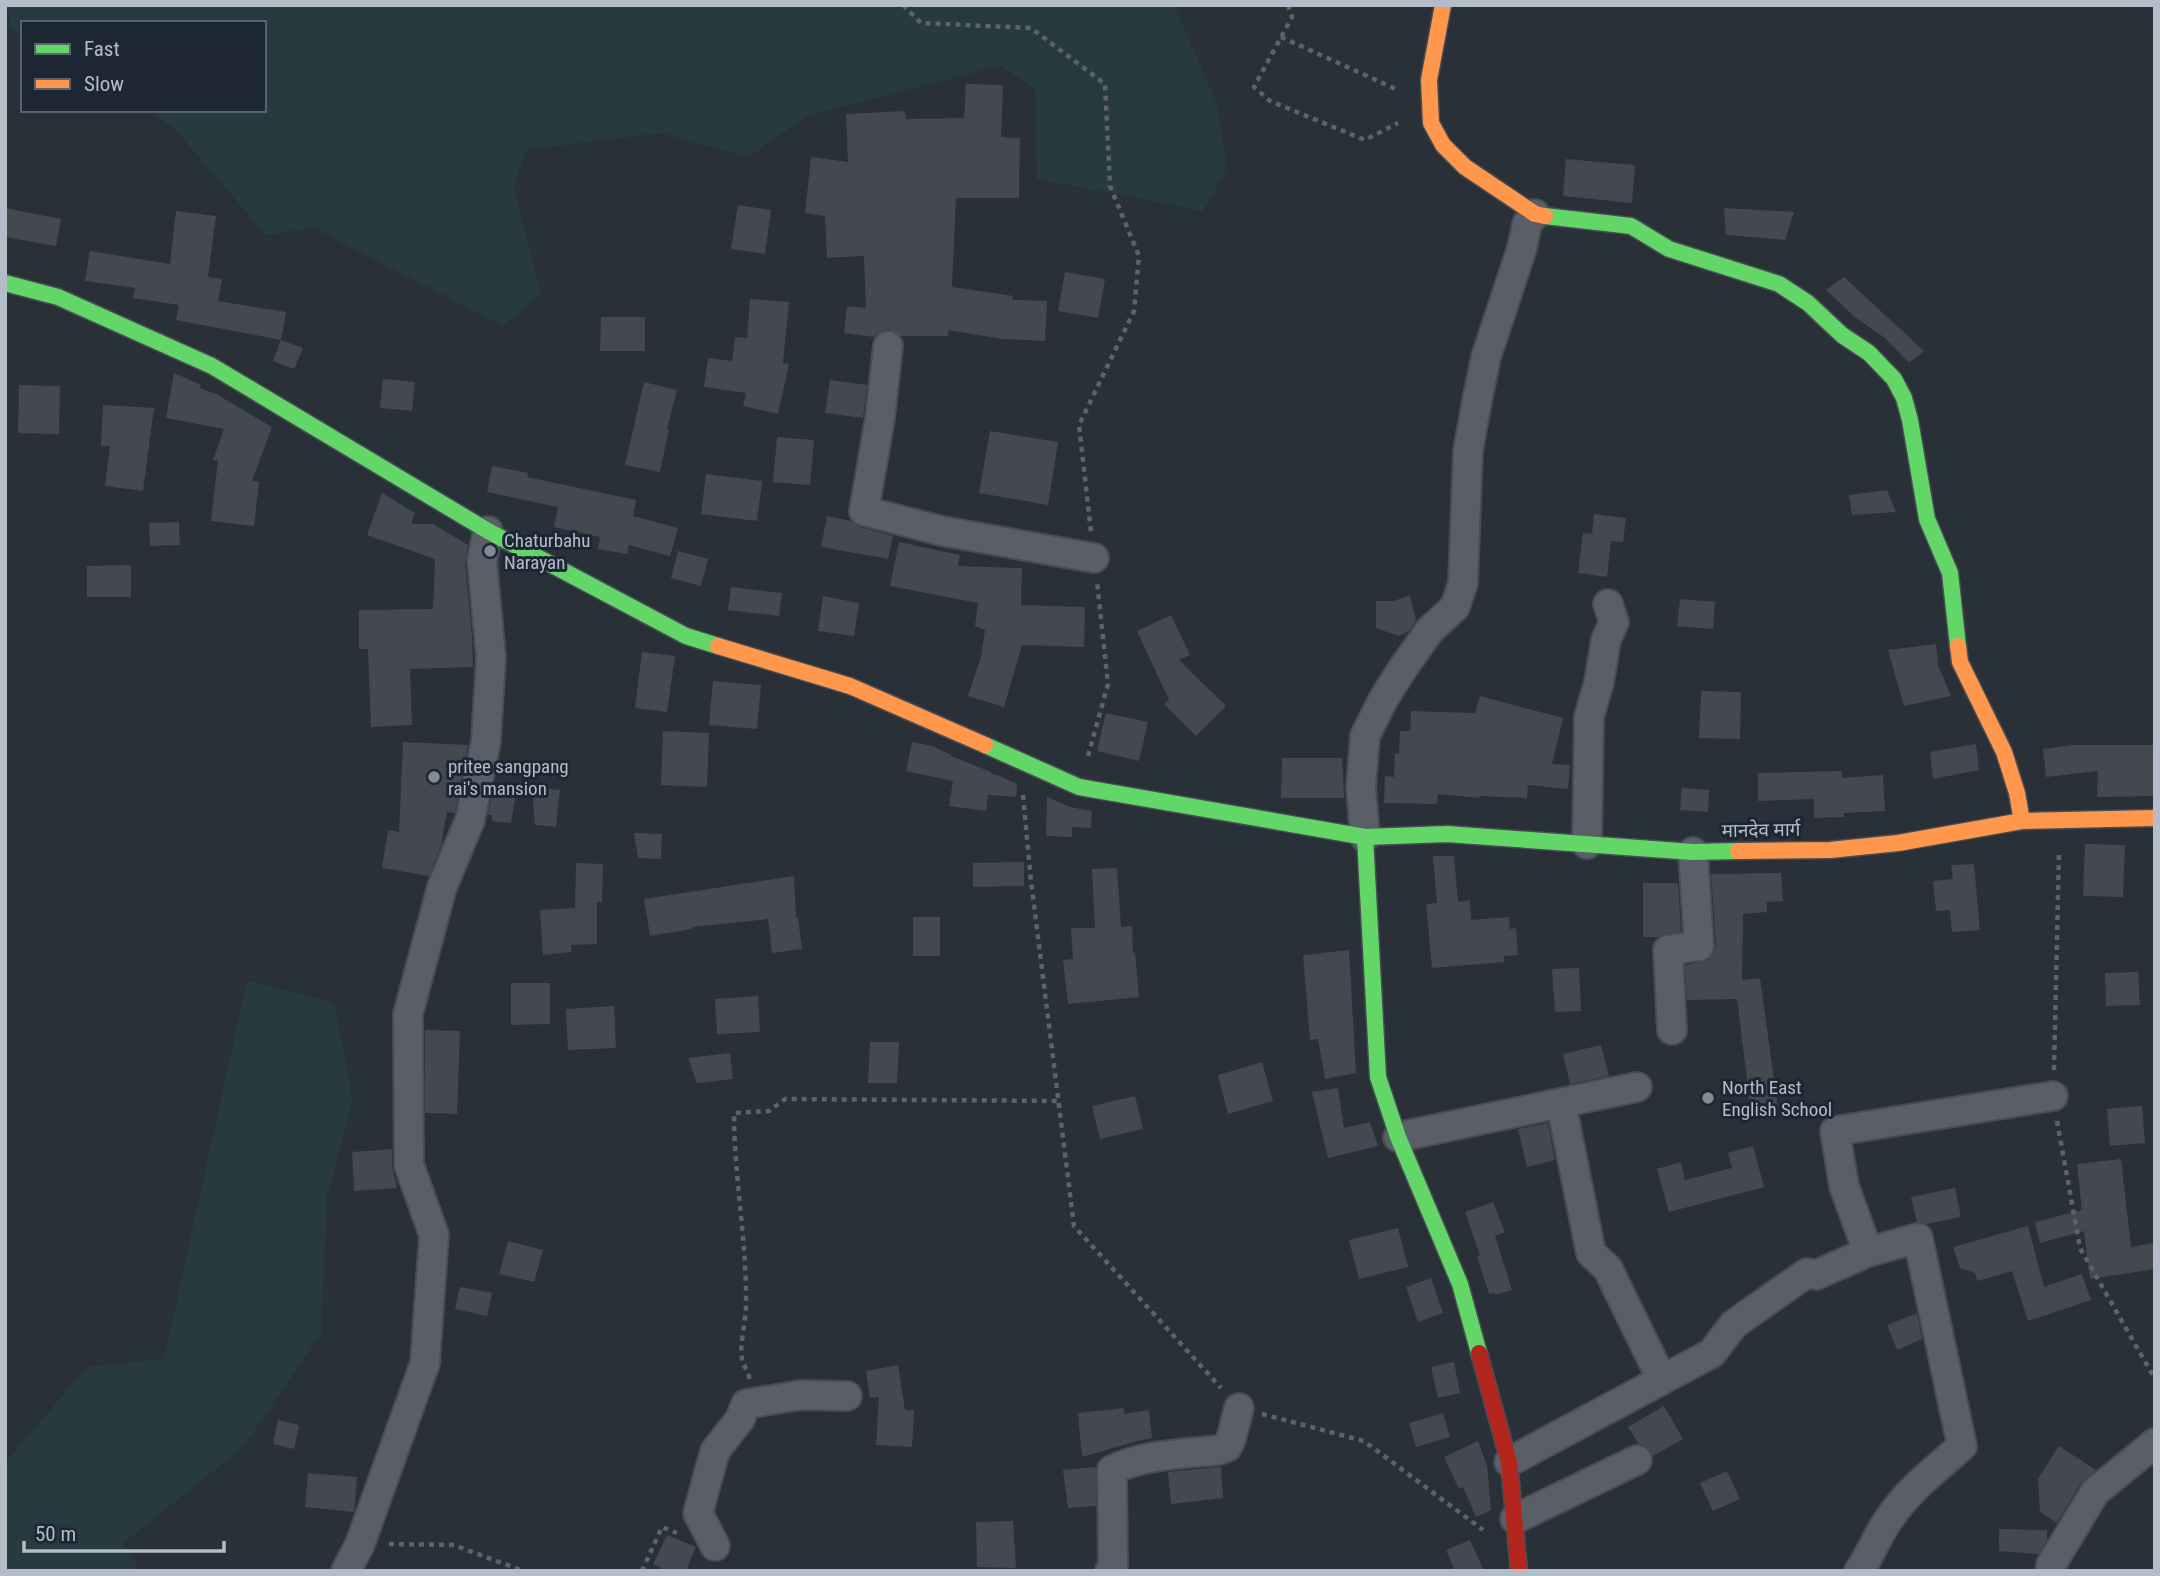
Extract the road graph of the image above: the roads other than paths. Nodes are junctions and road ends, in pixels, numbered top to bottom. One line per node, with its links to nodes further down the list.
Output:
1 (1443, 5): 2 (main road)
2 (1535, 214): 9 (main road); 10 (street)
3 (5, 283): 5 (main road, मानदेव मार्ग)
4 (888, 346): 6 (street)
5 (488, 531): 10 (main road, मानदेव मार्ग); 27 (street)
6 (1094, 558)
7 (1608, 604): 11 (street)
8 (2155, 818): 9 (main road, मानदेव मार्ग)
9 (2022, 821): 12 (main road, मानदेव मार्ग)
10 (1365, 837): 11 (main road, मानदेव मार्ग); 17 (main road)
11 (1587, 844): 12 (main road, मानदेव मार्ग)
12 (1693, 852): 13 (street)
13 (1672, 1030)
14 (1637, 1087): 16 (street)
15 (2053, 1096): 18 (street)
16 (1561, 1103): 17 (street); 19 (street)
17 (1398, 1137): 24 (main road)
18 (1868, 1252): 19 (street); 30 (street)
19 (1662, 1380): 24 (street)
20 (847, 1396): 26 (street)
21 (1239, 1408): 28 (street)
22 (2155, 1443): 31 (street)
23 (1637, 1460): 25 (street)
24 (1509, 1462): 25 (main road)
25 (1515, 1530): 29 (main road)
26 (715, 1546)
27 (346, 1571)
28 (1110, 1571)
29 (1519, 1571)
30 (1859, 1571)
31 (2050, 1571)

